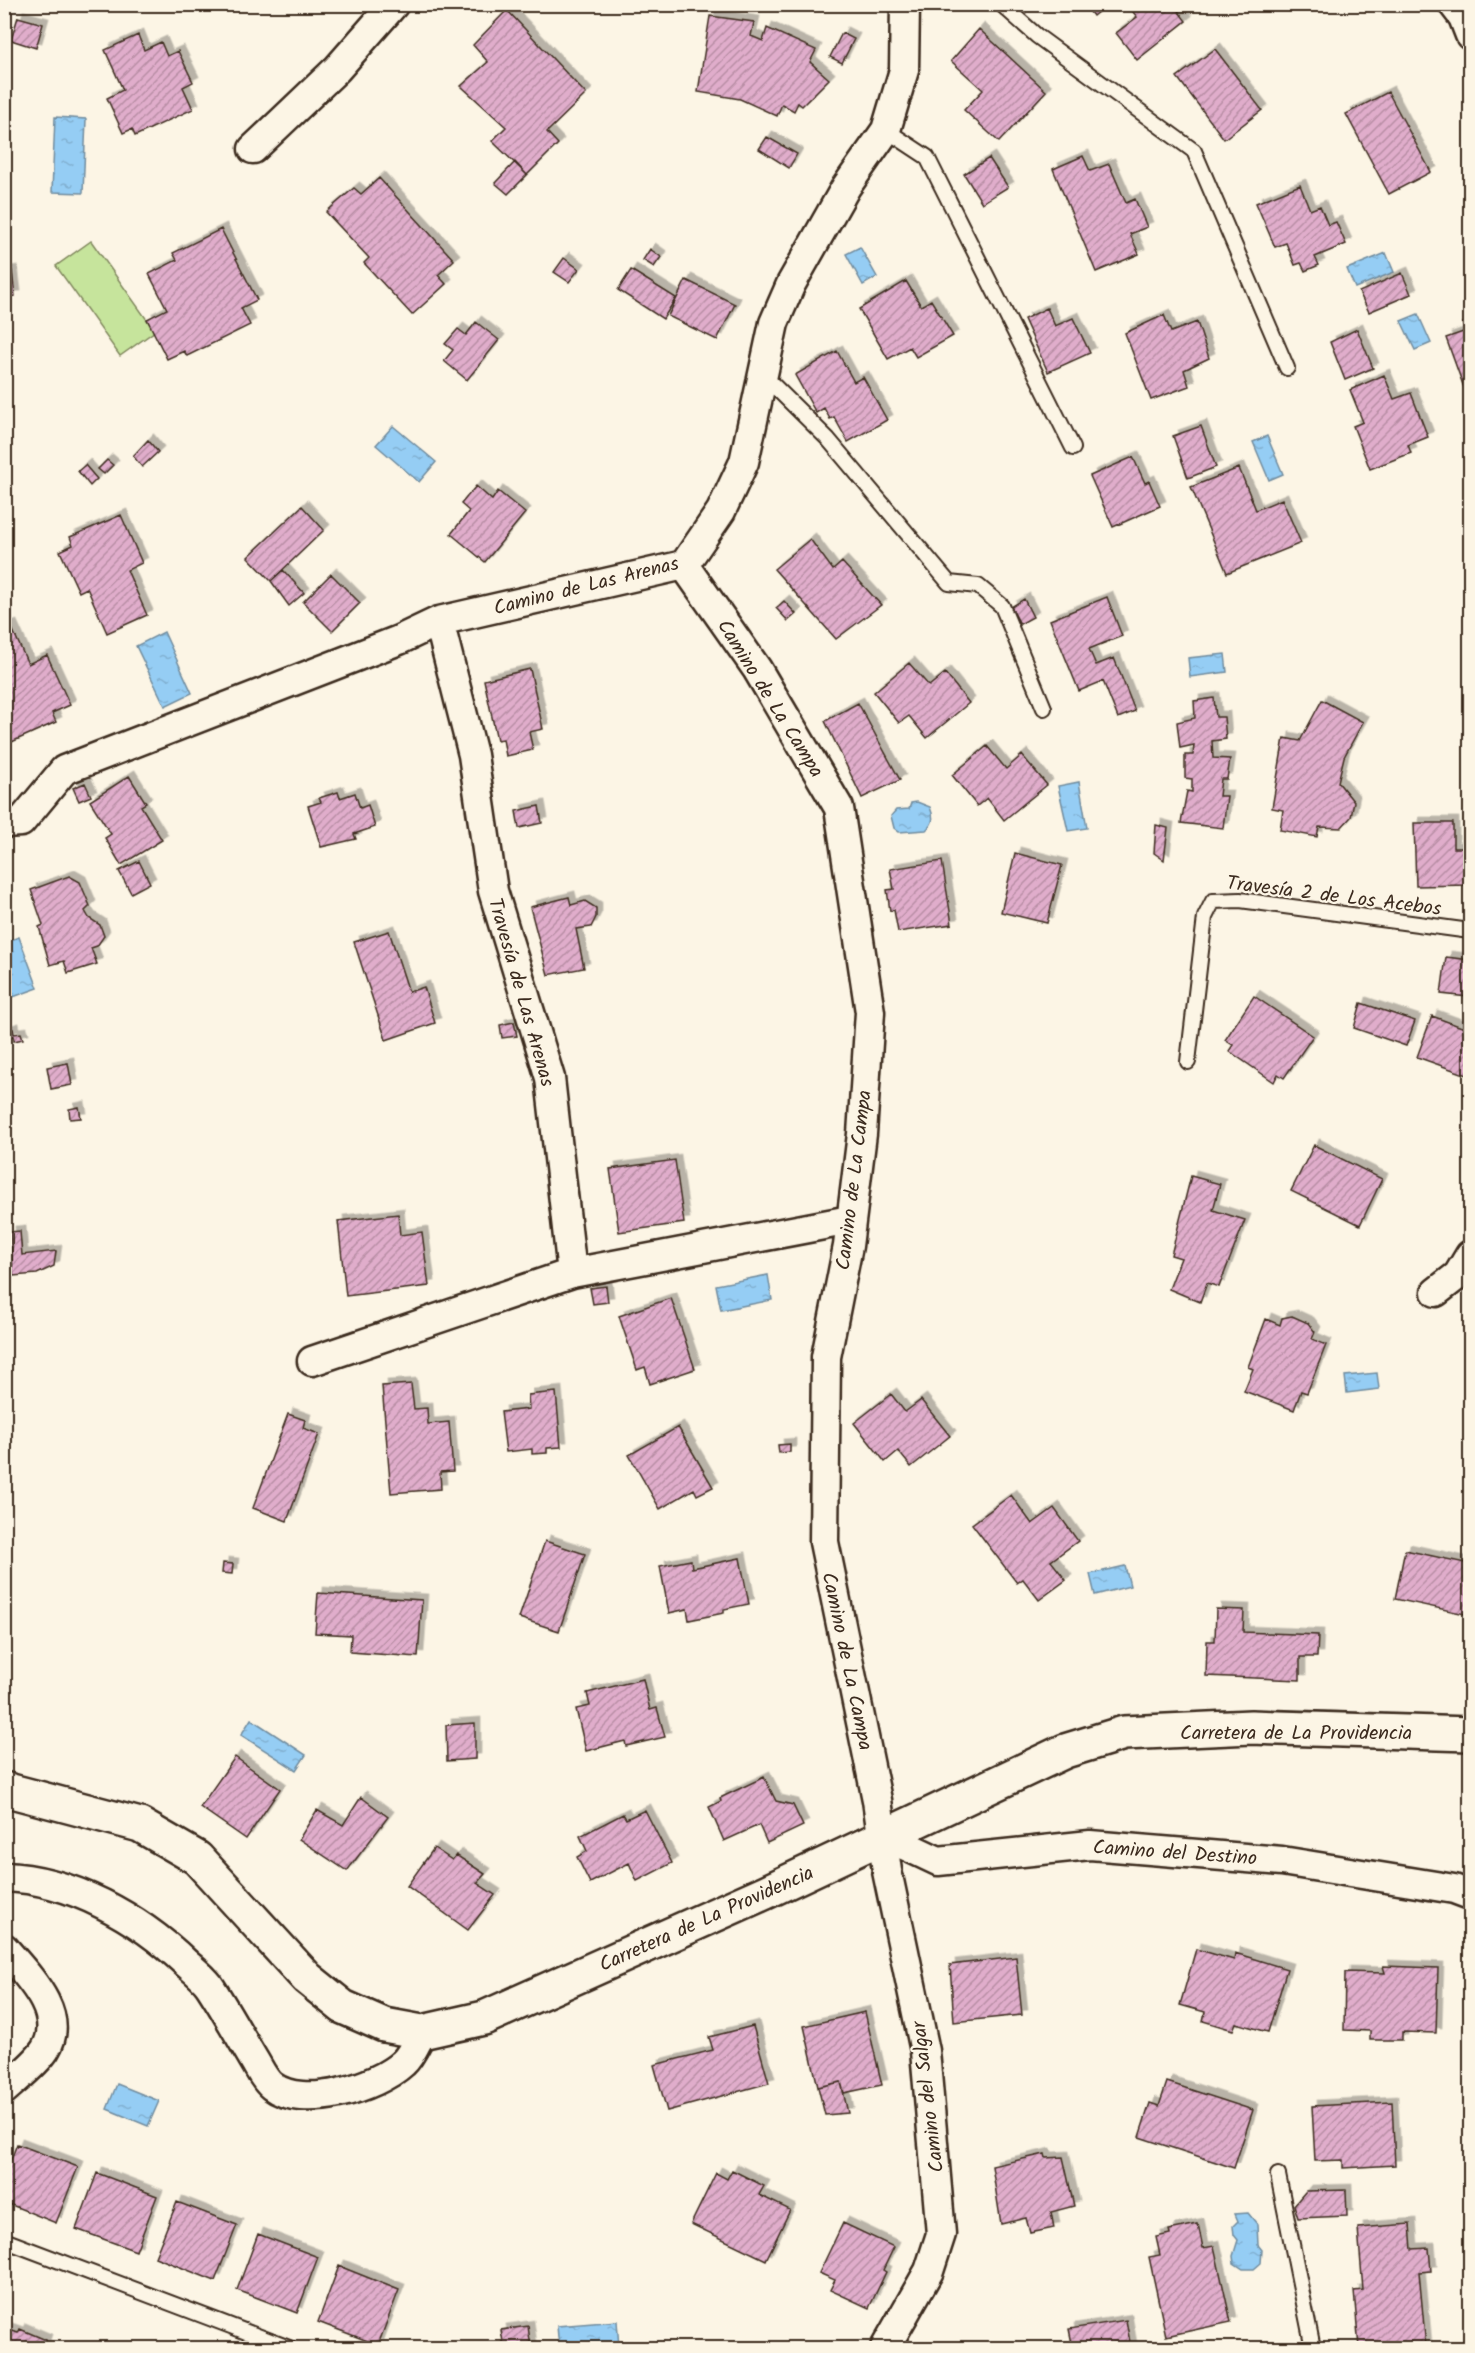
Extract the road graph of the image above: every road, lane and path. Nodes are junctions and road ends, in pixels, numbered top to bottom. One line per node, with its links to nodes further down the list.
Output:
1 (394, 4): 7 (street)
2 (905, 4): 6 (street, Camino de Las Arenas)
3 (1001, 4): 8 (lane)
4 (1453, 4): 5 (street)
5 (1470, 35)
6 (886, 130): 9 (street, Camino de Las Arenas); 10 (lane)
7 (253, 149)
8 (1287, 368)
9 (763, 375): 11 (street, Camino de Las Arenas); 13 (lane)
10 (1073, 448)
11 (684, 565): 12 (street, Camino de Las Arenas); 17 (street, Camino de La Campa)
12 (439, 621): 14 (street, Camino de Las Arenas); 19 (street, Travesía de Las Arenas)
13 (1044, 708)
14 (4, 823)
15 (1470, 931): 16 (lane, Travesía 2 de Los Acebos)
16 (1188, 1062)
17 (850, 1220): 19 (street); 24 (street, Camino de La Campa)
18 (1470, 1255): 20 (street)
19 (572, 1273): 21 (street)
20 (1436, 1292)
21 (312, 1361)
22 (1470, 1734): 24 (street, Carretera de La Providencia)
23 (4, 1789): 28 (street, Carretera de La Providencia)
24 (883, 1835): 26 (street, Camino del Destino); 28 (street, Carretera de La Providencia); 33 (street, Camino del Salgar)
25 (4, 1877): 28 (street)
26 (1470, 1895)
27 (4, 1948): 29 (street)
28 (422, 2032)
29 (4, 2090)
30 (1278, 2175): 34 (lane)
31 (4, 2240): 32 (lane)
32 (289, 2349)
33 (885, 2349)
34 (1313, 2349)

